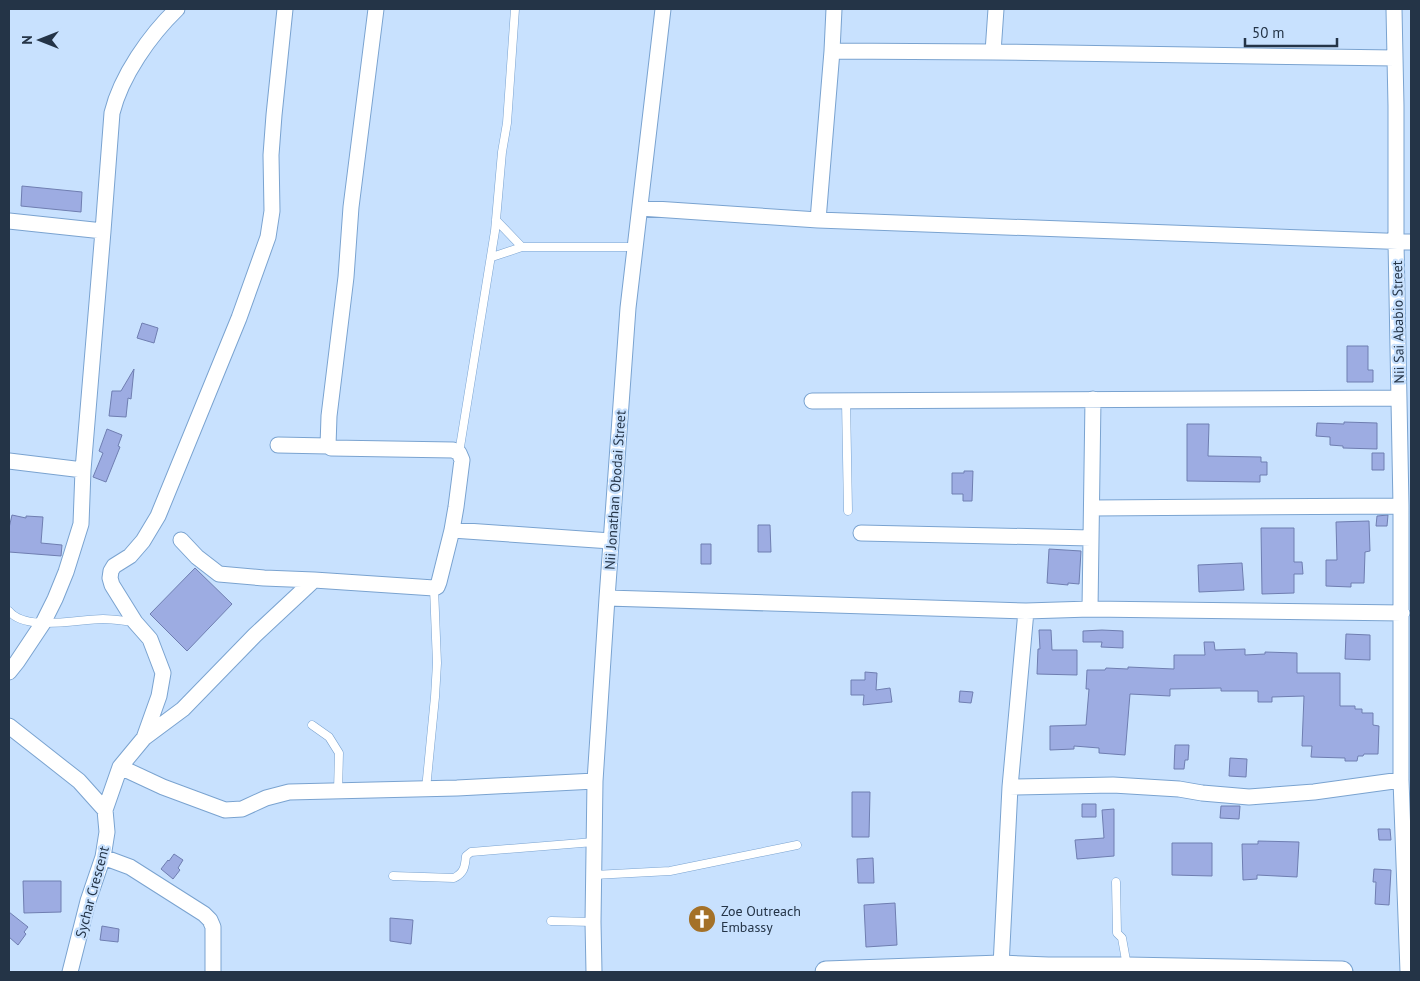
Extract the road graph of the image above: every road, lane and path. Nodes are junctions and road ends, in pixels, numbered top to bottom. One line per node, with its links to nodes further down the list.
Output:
1 (177, 9): 9 (street)
2 (285, 9): 46 (street)
3 (376, 9): 27 (street)
4 (516, 9): 14 (lane)
5 (663, 9): 13 (street, Nii Jonathan Obodai Street)
6 (834, 9): 10 (street)
7 (996, 9): 11 (street)
8 (1394, 9): 12 (street, Nii Sai Ababio Street)
9 (163, 14): 17 (street)
10 (832, 51): 11 (street); 15 (street)
11 (993, 52): 12 (street)
12 (1395, 58): 18 (street, Nii Sai Ababio Street)
13 (640, 208): 15 (street); 20 (street, Nii Jonathan Obodai Street)
14 (496, 220): 19 (lane); 21 (lane)
15 (818, 220): 18 (street)
16 (9, 221): 17 (street)
17 (103, 231): 30 (street)
18 (1404, 242): 22 (street, Nii Sai Ababio Street)
19 (522, 247): 20 (lane); 21 (lane)
20 (635, 247): 38 (street, Nii Jonathan Obodai Street)
21 (492, 257): 28 (lane)
22 (1399, 398): 23 (street); 31 (street, Nii Sai Ababio Street)
23 (1093, 400): 25 (street); 32 (street)
24 (812, 401): 25 (street)
25 (846, 401): 33 (lane)
26 (278, 445): 27 (street)
27 (328, 446): 28 (street)
28 (459, 453): 34 (street)
29 (9, 461): 30 (street)
30 (83, 470): 47 (street)
31 (1401, 506): 32 (street); 45 (street, Nii Sai Ababio Street)
32 (1092, 508): 36 (street)
33 (848, 511)
34 (452, 530): 38 (street); 40 (street)
35 (861, 533): 36 (street)
36 (1091, 538): 42 (street)
37 (181, 540): 39 (street)
38 (611, 541): 41 (street, Nii Jonathan Obodai Street)
39 (314, 580): 40 (street); 51 (street)
40 (434, 588): 56 (lane)
41 (607, 598): 44 (street); 54 (street, Nii Jonathan Obodai Street)
42 (1090, 609): 44 (street); 45 (street)
43 (9, 611): 47 (lane)
44 (1026, 611): 55 (street)
45 (1402, 614): 53 (street, Nii Sai Ababio Street)
46 (135, 622): 47 (lane); 51 (street)
47 (43, 624): 48 (street)
48 (9, 672)
49 (312, 725): 57 (lane)
50 (9, 726): 58 (street)
51 (144, 738): 52 (street)
52 (120, 767): 57 (street); 58 (street)
53 (1401, 780): 55 (street); 67 (street, Nii Sai Ababio Street)
54 (595, 781): 56 (street); 59 (street, Nii Jonathan Obodai Street)
55 (1010, 786): 68 (street)
56 (426, 789): 57 (street)
57 (338, 791)
58 (105, 810): 61 (street, Sychar Crescent)
59 (594, 842): 62 (street, Nii Jonathan Obodai Street); 63 (lane)
60 (797, 845): 62 (lane)
61 (103, 857): 71 (street, Sychar Crescent); 72 (street)
62 (594, 875): 66 (street, Nii Jonathan Obodai Street)
63 (393, 876)
64 (1116, 882): 69 (lane)
65 (551, 921): 66 (lane)
66 (593, 922): 73 (street, Nii Jonathan Obodai Street)
67 (1409, 927): 76 (street, Nii Sai Ababio Street)
68 (1001, 966): 70 (main road); 74 (main road)
69 (1127, 968): 70 (main road); 75 (main road)
70 (1048, 970)
71 (70, 972)
72 (212, 972)
73 (594, 972)
74 (826, 972)
75 (1342, 972)
76 (1408, 972)

